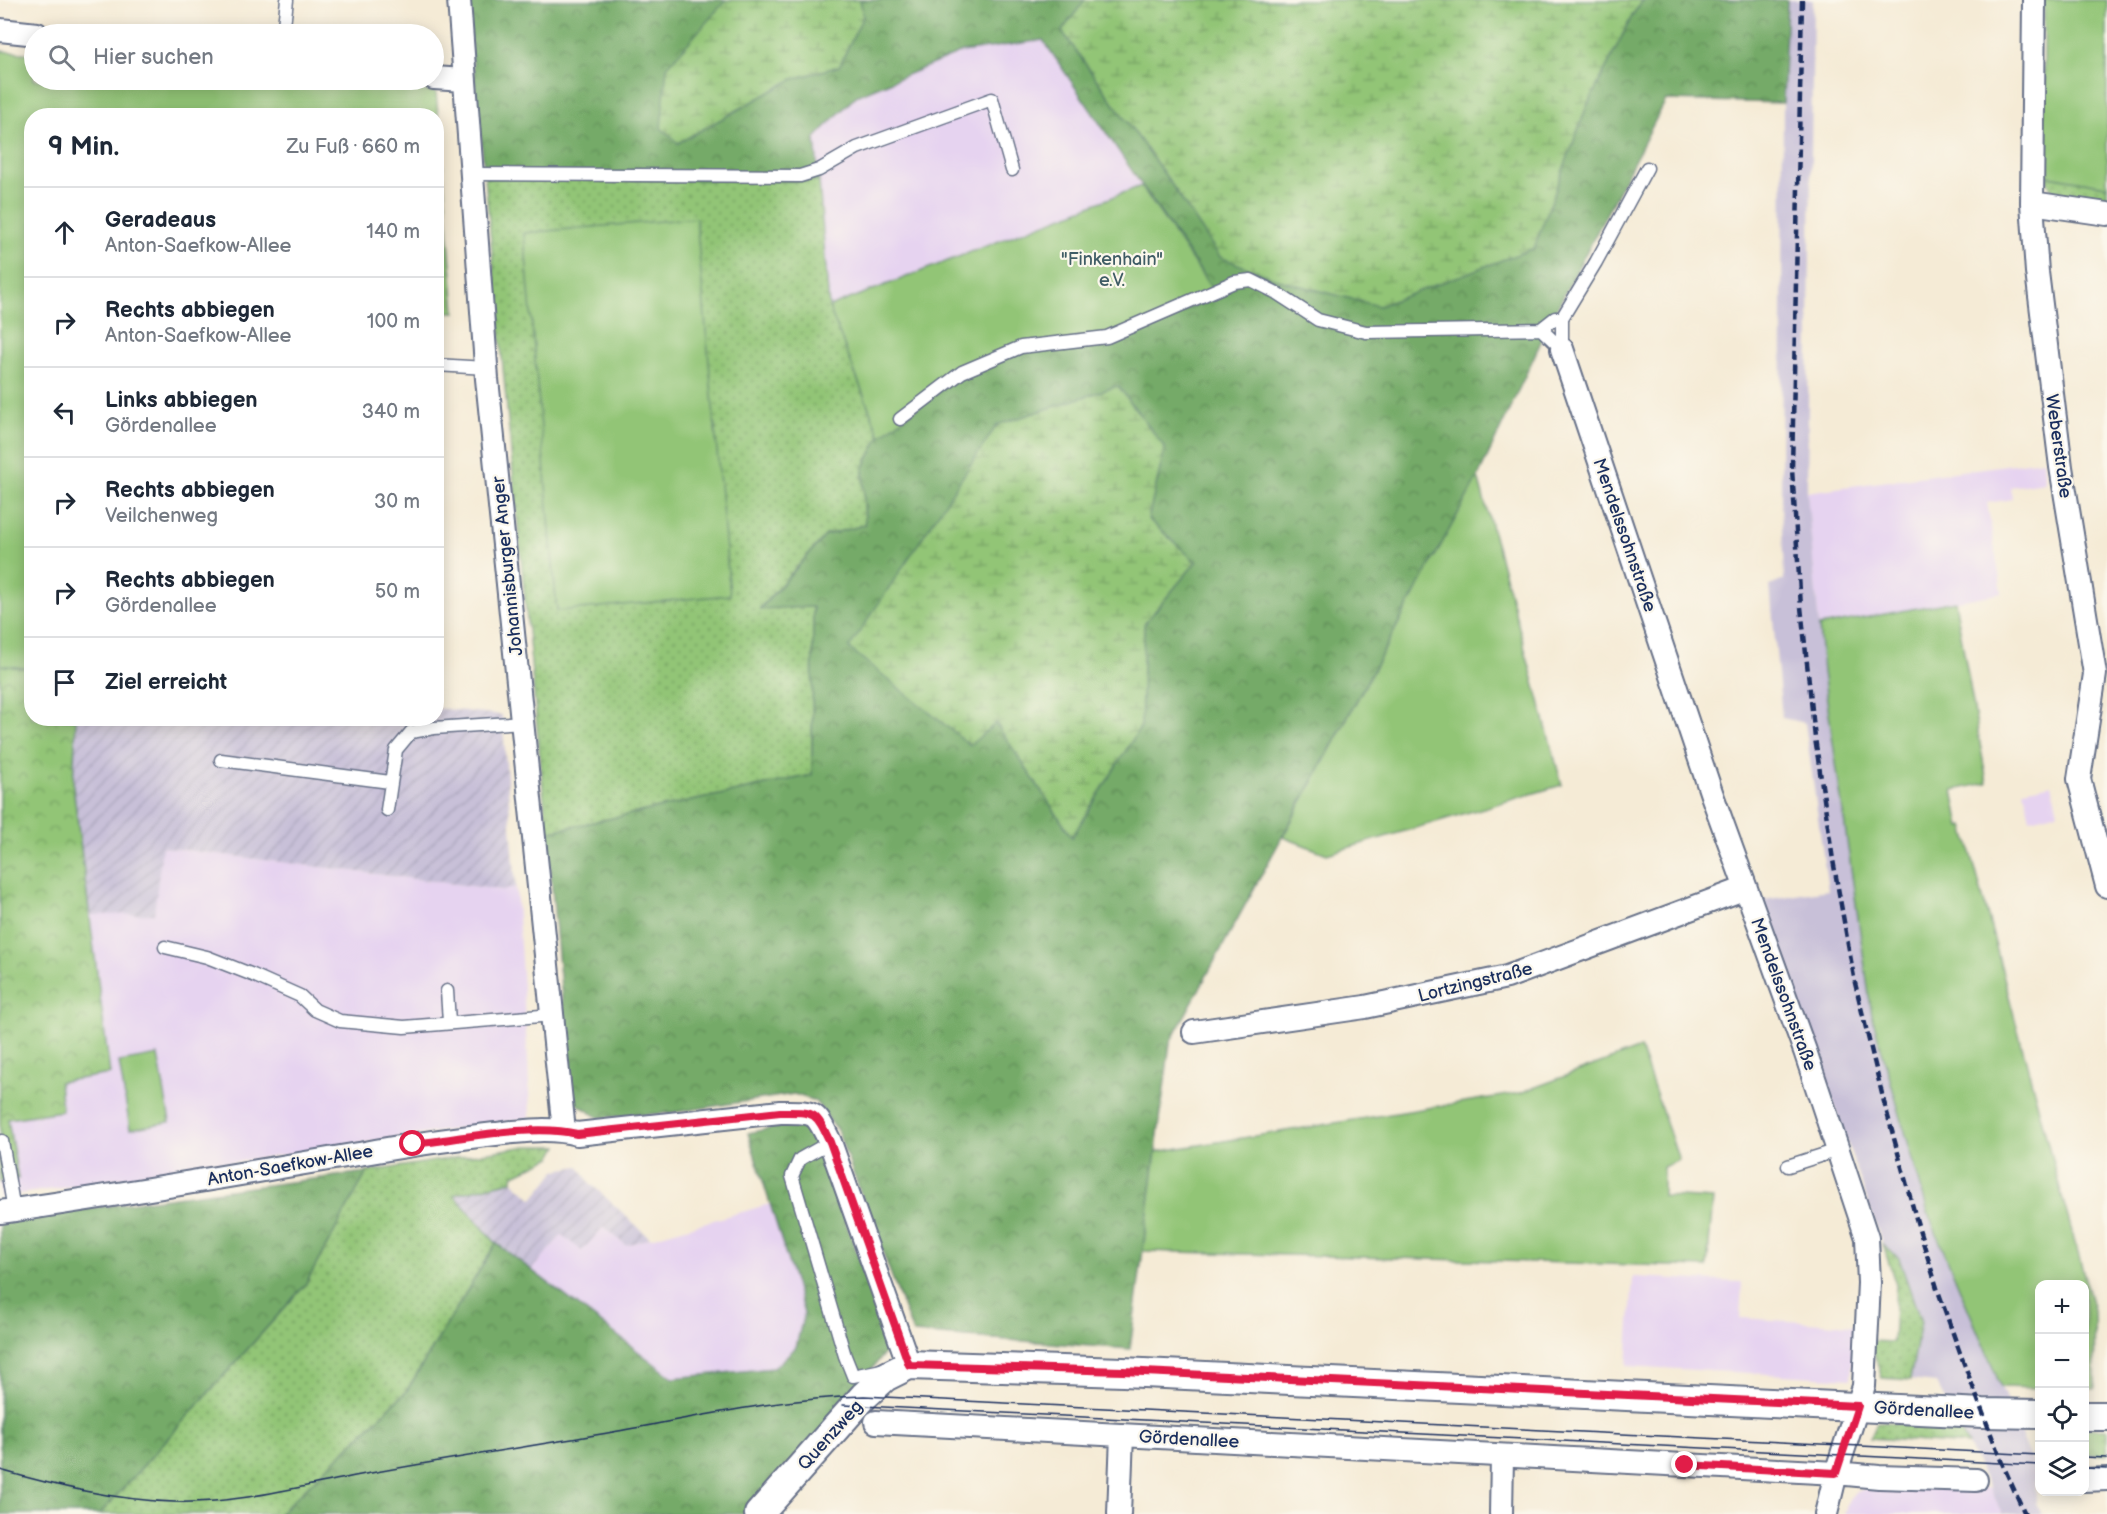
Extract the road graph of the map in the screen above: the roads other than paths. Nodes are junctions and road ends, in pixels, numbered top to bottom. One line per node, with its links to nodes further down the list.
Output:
1 (287, 0): 4 (lane)
2 (459, 0): 8 (street, Johannisburger Anger)
3 (2034, 0): 12 (street, Weberstraße)
4 (284, 24)
5 (0, 30): 6 (street)
6 (24, 33)
7 (444, 79): 8 (street)
8 (464, 80): 11 (street, Johannisburger Anger)
9 (1647, 168): 14 (lane)
10 (1012, 170): 11 (lane)
11 (472, 174): 18 (street, Johannisburger Anger)
12 (2032, 203): 13 (street); 24 (street, Weberstraße)
13 (2107, 214)
14 (1562, 318): 15 (lane); 16 (lane)
15 (1540, 329): 16 (lane, Mendelssohnstraße); 19 (lane)
16 (1562, 349): 25 (street, Mendelssohnstraße)
17 (444, 365): 18 (lane)
18 (486, 368): 20 (street, Johannisburger Anger)
19 (900, 419)
20 (523, 722): 22 (lane); 28 (street, Johannisburger Anger)
21 (221, 760): 22 (lane)
22 (390, 782): 23 (lane)
23 (387, 810)
24 (2107, 886)
25 (1746, 888): 30 (street, Lortzingstraße); 34 (street, Mendelssohnstraße)
26 (165, 947): 29 (lane)
27 (447, 991): 29 (lane)
28 (553, 1014): 29 (lane); 31 (street, Johannisburger Anger)
29 (449, 1022)
30 (1194, 1032)
31 (564, 1131): 33 (street, Anton-Saefkow-Allee); 36 (street, Anton-Saefkow-Allee)
32 (2, 1141): 36 (lane)
33 (830, 1142): 37 (street, Anton-Saefkow-Allee); 37 (lane)
34 (1838, 1150): 35 (lane); 38 (street, Mendelssohnstraße)
35 (1788, 1166)
36 (7, 1211)
37 (909, 1365): 38 (street, Gördenallee); 49 (street, Quenzweg)
38 (1858, 1406): 39 (street, Gördenallee); 45 (street, Mendelssohnstraße)
39 (2035, 1414)
40 (2089, 1416): 41 (street)
41 (2107, 1416)
42 (876, 1422): 43 (street, Gördenallee)
43 (1122, 1435): 44 (street, Gördenallee); 50 (street)
44 (1502, 1456): 45 (street, Gördenallee); 51 (street)
45 (1836, 1473): 47 (street, Gördenallee); 52 (street, Mendelssohnstraße)
46 (2107, 1479): 48 (street)
47 (1976, 1480)
48 (2089, 1480)
49 (759, 1514)
50 (1119, 1514)
51 (1501, 1514)
52 (1827, 1514)

